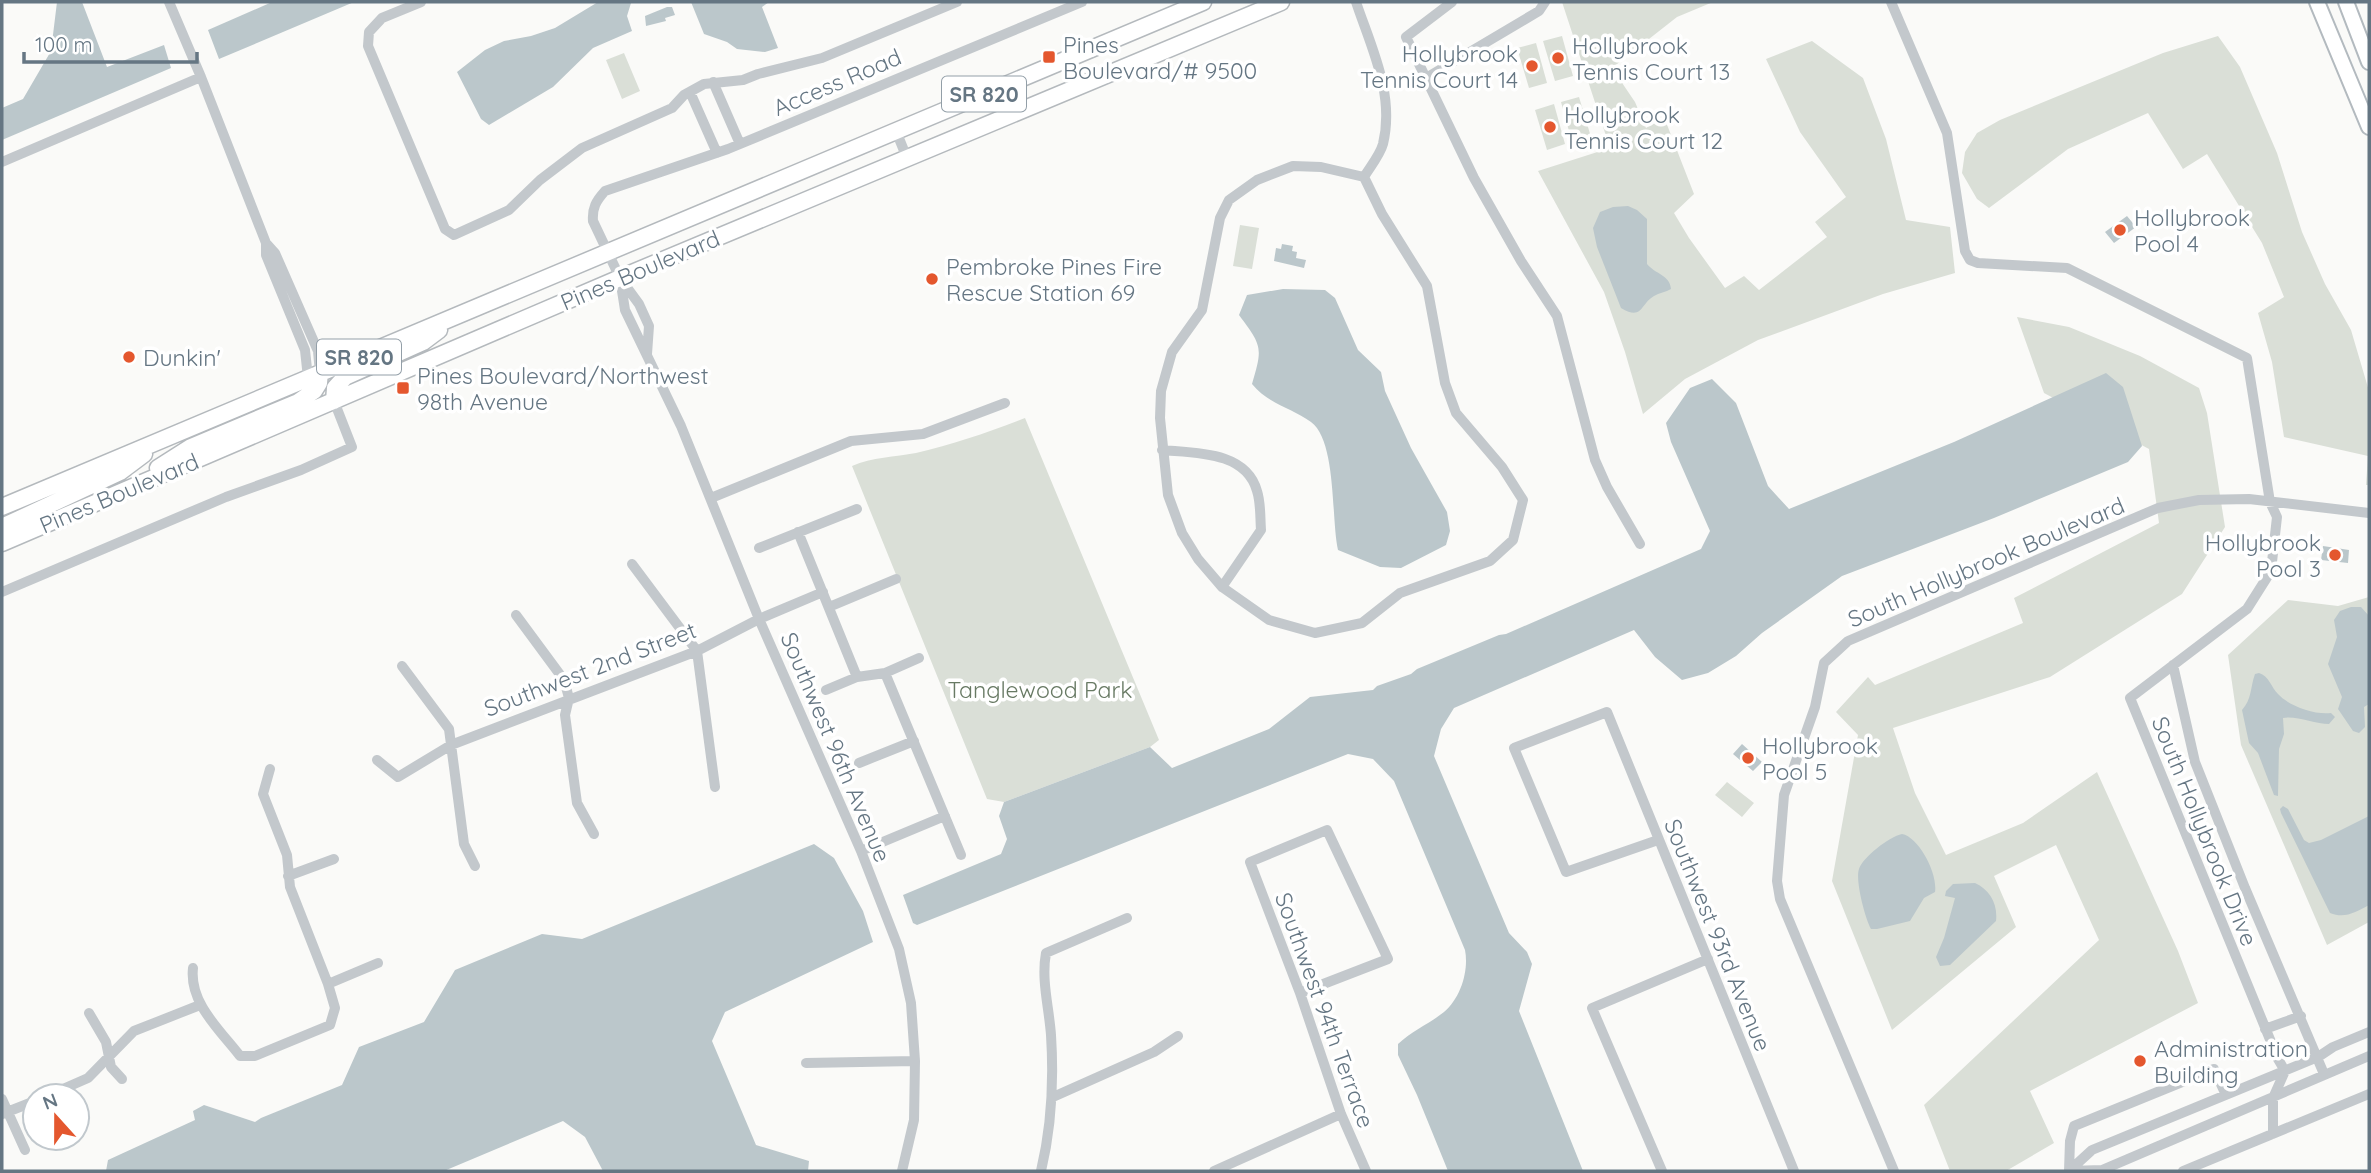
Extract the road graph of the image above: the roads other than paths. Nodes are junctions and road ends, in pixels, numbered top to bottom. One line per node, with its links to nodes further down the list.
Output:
1 (169, 2): 14 (street)
2 (421, 2): 17 (street)
3 (957, 2): 16 (street)
4 (1082, 2): 20 (street, Access Road)
5 (1203, 2): 19 (highway, Pines Boulevard / SR 820)
6 (1281, 2): 22 (highway, Pines Boulevard / SR 820)
7 (1356, 2): 24 (street)
8 (1452, 2): 15 (street)
9 (1545, 2): 15 (street)
10 (1891, 2): 36 (street, South Hollybrook Drive)
11 (2317, 2): 18 (main road)
12 (2346, 2): 13 (main road)
13 (2369, 62)
14 (201, 77): 23 (street); 29 (street)
15 (1426, 78): 43 (street)
16 (713, 82): 17 (street); 20 (street)
17 (690, 92): 21 (street)
18 (2369, 127)
19 (896, 131): 22 (street); 26 (highway, Pines Boulevard / SR 820)
20 (740, 144): 21 (street, Access Road)
21 (717, 153): 25 (street, Access Road)
22 (907, 158): 27 (highway, Pines Boulevard / SR 820)
23 (2, 162)
24 (1364, 177): 33 (street); 48 (street)
25 (605, 191): 26 (street, Southwest 96th Avenue)
26 (607, 251): 27 (street, Southwest 96th Avenue); 28 (highway, Pines Boulevard / SR 820)
27 (620, 278): 30 (highway, Pines Boulevard / SR 820); 35 (street, Southwest 96th Avenue)
28 (461, 313): 29 (highway, Pines Boulevard / SR 820); 30 (highway)
29 (314, 376): 32 (highway, Pines Boulevard / SR 820); 34 (highway)
30 (334, 401): 34 (highway, Pines Boulevard / SR 820); 49 (street)
31 (1005, 403): 35 (street)
32 (155, 442): 37 (highway, Pines Boulevard / SR 820); 40 (highway)
33 (1162, 450): 48 (street); 48 (street)
34 (120, 492): 42 (highway, Pines Boulevard / SR 820)
35 (711, 498): 53 (street, Southwest 96th Avenue)
36 (2270, 502): 39 (street, South Hollybrook Boulevard); 56 (street, South Hollybrook Drive); 112 (street, South Hollybrook Boulevard)
37 (2, 507)
38 (857, 509): 41 (street)
39 (2369, 513)
40 (2, 527)
41 (798, 532): 44 (street); 50 (street)
42 (2, 543)
43 (1640, 544)
44 (759, 548)
45 (632, 564): 54 (street)
46 (2, 578): 49 (street)
47 (896, 579): 51 (street)
48 (1222, 587)
49 (4, 591)
50 (823, 592): 51 (street); 53 (street, Southwest 2nd Street)
51 (829, 607): 59 (street)
52 (516, 615): 61 (street)
53 (759, 619): 54 (street, Southwest 2nd Street); 71 (street, Southwest 96th Avenue)
54 (697, 651): 61 (street, Southwest 2nd Street); 67 (street)
55 (919, 658): 58 (street)
56 (2173, 665): 84 (street, South Hollybrook Drive); 85 (street, South Hollybrook Drive)
57 (402, 666): 63 (street)
58 (885, 673): 59 (street); 62 (street)
59 (857, 677): 60 (street)
60 (826, 690)
61 (569, 698): 63 (street, Southwest 2nd Street); 69 (street)
62 (914, 741): 65 (street); 68 (street)
63 (451, 745): 64 (street, Southwest 2nd Street); 74 (street)
64 (377, 760)
65 (859, 763)
66 (270, 769): 75 (street)
67 (715, 787)
68 (945, 816): 71 (street); 72 (street)
69 (594, 834)
70 (1658, 840): 70 (street, Southwest 93rd Avenue); 77 (street, Southwest 93rd Avenue)
71 (861, 851): 91 (street, Southwest 96th Avenue)
72 (961, 855)
73 (334, 859): 75 (street)
74 (475, 866)
75 (288, 876): 80 (street)
76 (1127, 918): 99 (street)
77 (1708, 959): 110 (street); 111 (street, Southwest 93rd Avenue)
78 (378, 963): 80 (street)
79 (194, 968): 82 (street)
80 (328, 984): 82 (street)
81 (1300, 993): 81 (street, Southwest 94th Terrace); 103 (street, Southwest 94th Terrace)
82 (200, 1005): 90 (street)
83 (89, 1013): 90 (street)
84 (2301, 1016): 85 (street); 89 (street, South Hollybrook Drive)
85 (2265, 1029): 93 (street, South Hollybrook Drive)
86 (2369, 1032): 89 (street)
87 (1178, 1036): 99 (street)
88 (2369, 1056): 94 (street)
89 (2318, 1057): 93 (street); 94 (street, South Hollybrook Drive)
90 (110, 1058): 95 (street); 96 (street)
91 (915, 1061): 92 (street); 106 (street, Southwest 96th Avenue)
92 (806, 1063)
93 (2285, 1071): 97 (street); 100 (street)
94 (2324, 1074): 100 (street)
95 (122, 1079)
96 (79, 1082)
97 (2225, 1093): 113 (street); 113 (street)
98 (2369, 1094): 104 (street)
99 (1053, 1097): 107 (street)
100 (2273, 1098): 104 (street); 113 (street)
101 (2, 1099): 102 (street)
102 (5, 1114): 105 (street)
103 (1341, 1114): 108 (street); 109 (street, Southwest 94th Terrace)
104 (2273, 1134): 114 (street)
105 (21, 1143)
106 (902, 1171)
107 (1041, 1171)
108 (1214, 1171)
109 (1366, 1171)
110 (1662, 1171)
111 (1794, 1171)
112 (1894, 1171)
113 (2069, 1171)
114 (2183, 1171)

